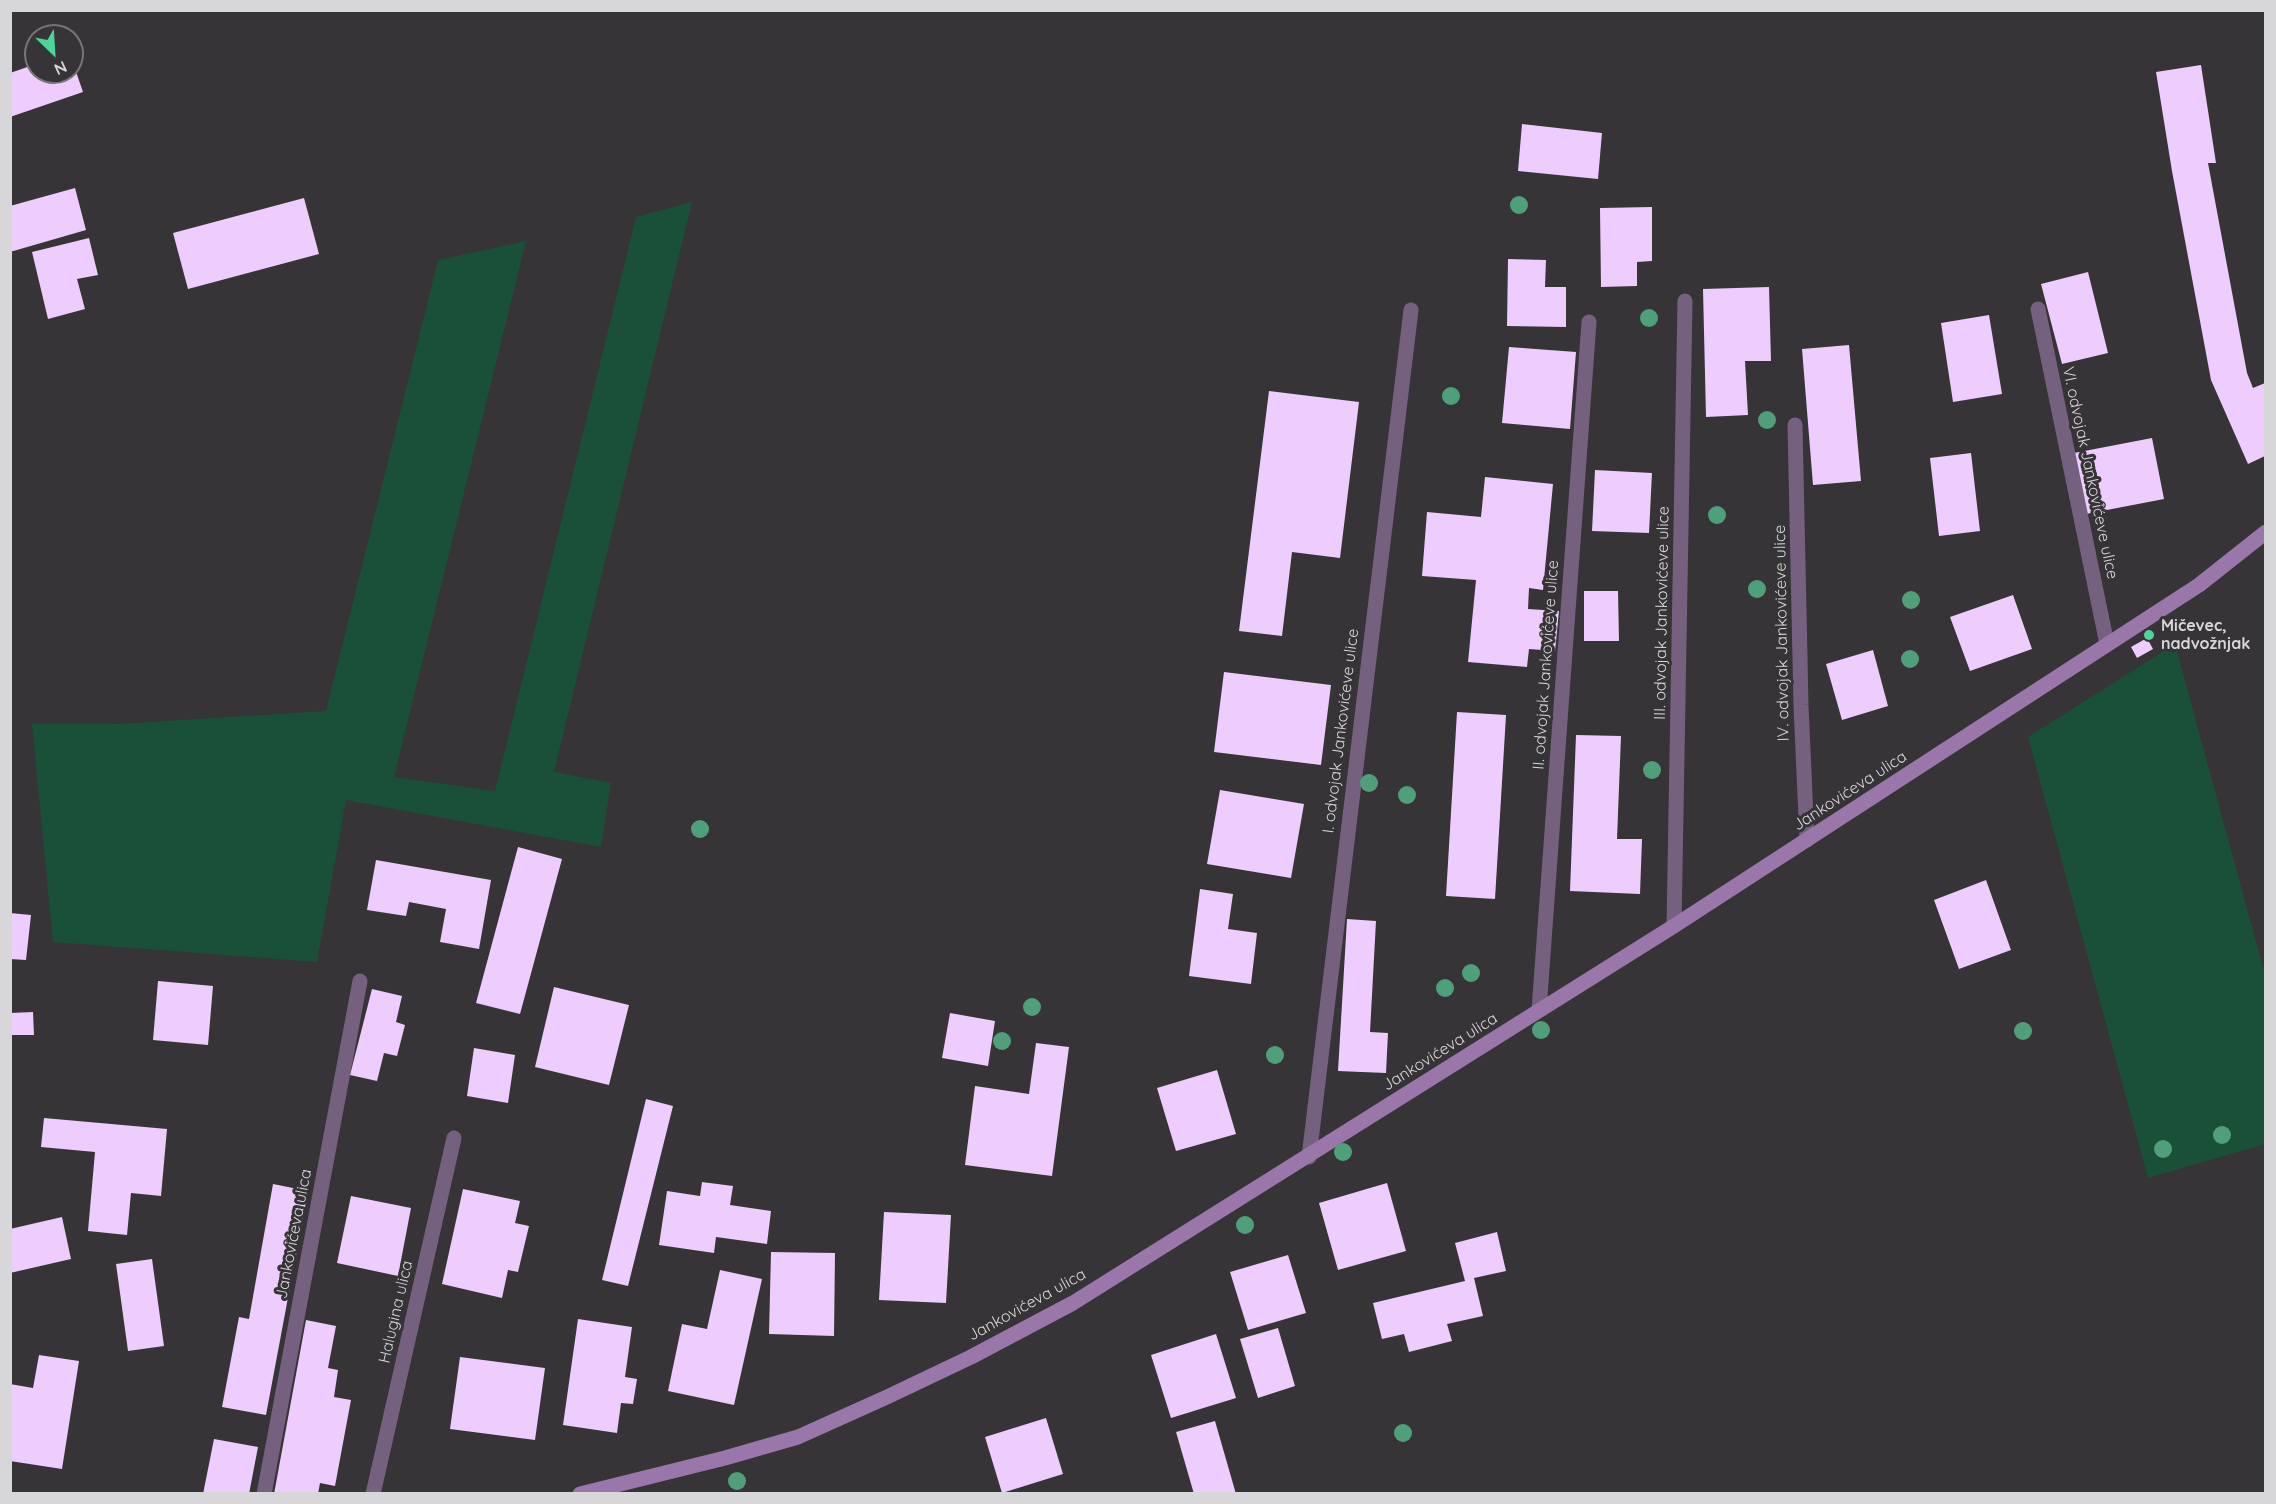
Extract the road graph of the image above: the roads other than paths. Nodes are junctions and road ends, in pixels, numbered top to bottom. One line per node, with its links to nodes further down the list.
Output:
1 (1685, 301): 9 (street, III. odvojak Jankovićeve ulice)
2 (2038, 309): 7 (street, VI. odvojak Jankovićeve ulice)
3 (1411, 310): 13 (street, I. odvojak Jankovićeve ulice)
4 (1589, 322): 11 (street, II. odvojak Jankovićeve ulice)
5 (1795, 425): 8 (street, IV. odvojak Jankovićeve ulice)
6 (2265, 532): 7 (main road, Jankovićeva ulica)
7 (2107, 644): 8 (main road, Jankovićeva ulica)
8 (1807, 840): 9 (main road, Jankovićeva ulica)
9 (1674, 926): 11 (main road, Jankovićeva ulica)
10 (360, 981): 14 (street, Jankovićeva ulica)
11 (1539, 1010): 13 (main road, Jankovićeva ulica)
12 (454, 1138): 15 (street, Halugina ulica)
13 (1309, 1157): 16 (main road, Jankovićeva ulica)
14 (264, 1494)
15 (373, 1494)
16 (580, 1494)

